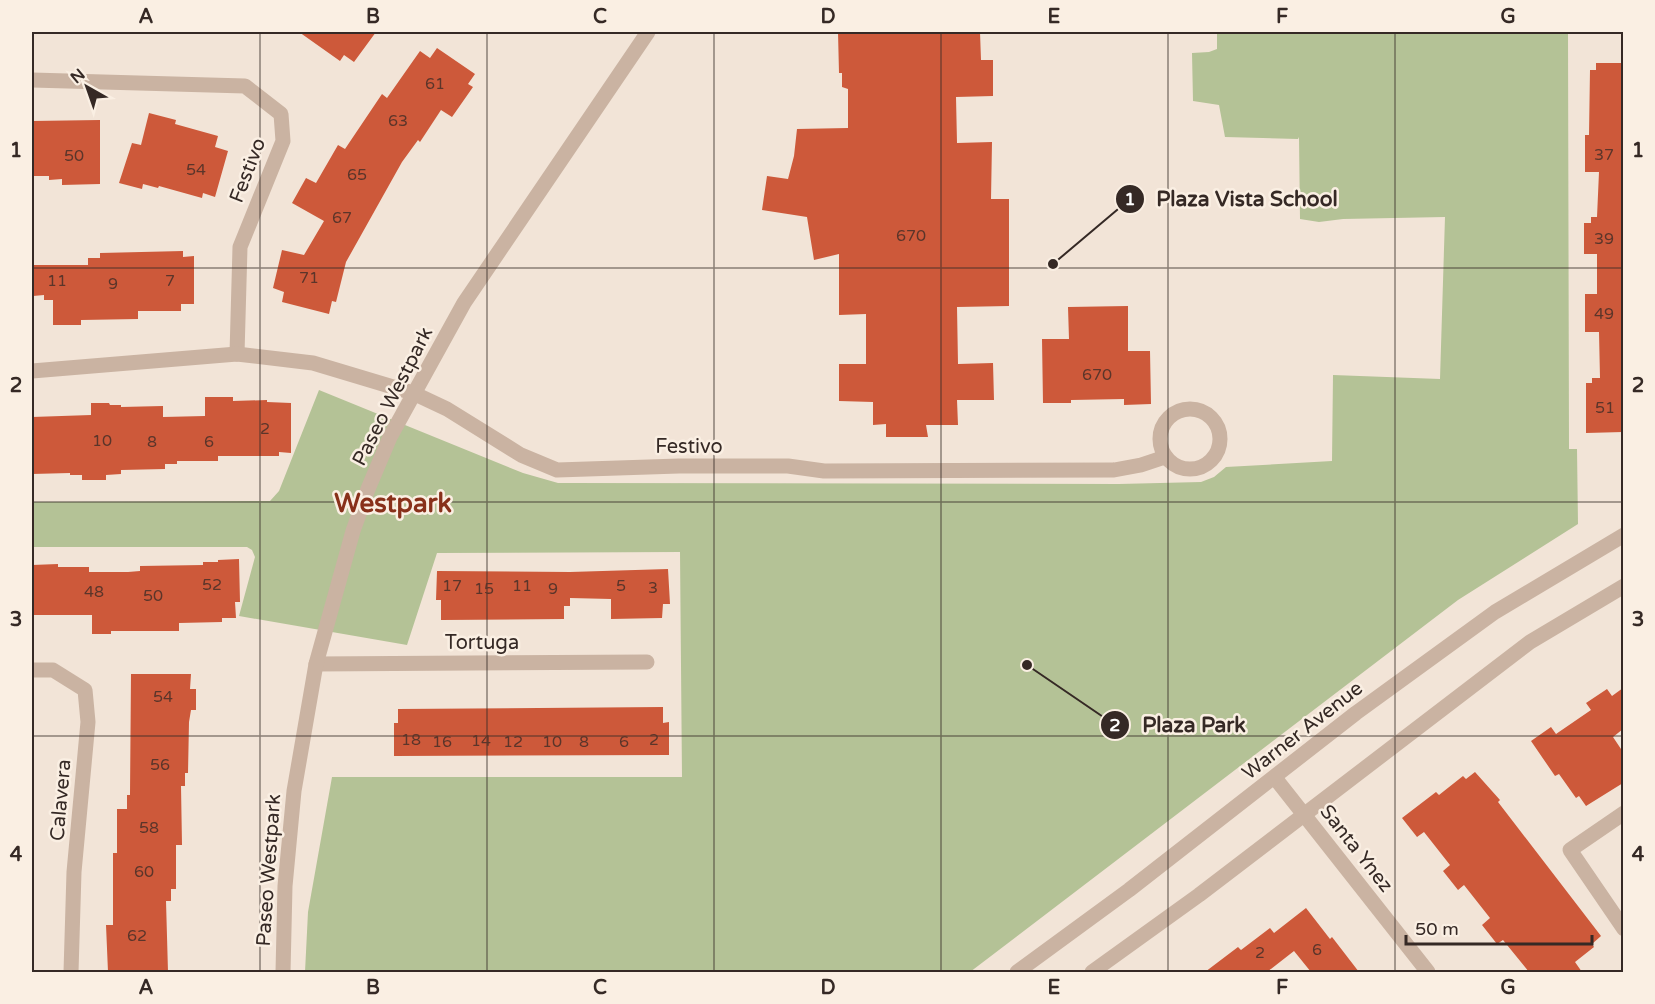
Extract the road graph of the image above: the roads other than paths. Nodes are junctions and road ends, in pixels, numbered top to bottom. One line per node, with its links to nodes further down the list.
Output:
1 (648, 32): 5 (street, Paseo Westpark)
2 (32, 80): 3 (street, Festivo)
3 (237, 354): 4 (street, Festivo); 5 (street, Festivo)
4 (32, 371)
5 (413, 393): 6 (street, Festivo); 10 (street, Paseo Westpark)
6 (1165, 458): 6 (street)
7 (1623, 535): 12 (street, Warner Avenue)
8 (1623, 586): 14 (street)
9 (647, 662): 10 (street, Tortuga)
10 (316, 664): 17 (street, Paseo Westpark)
11 (32, 670): 16 (street, Calavera)
12 (1275, 778): 14 (street, Santa Ynez); 18 (street, Warner Avenue)
13 (1623, 813): 15 (street)
14 (1304, 814): 19 (street); 20 (street, Santa Ynez)
15 (1623, 929)
16 (71, 972)
17 (283, 972)
18 (1017, 972)
19 (1092, 972)
20 (1428, 972)

